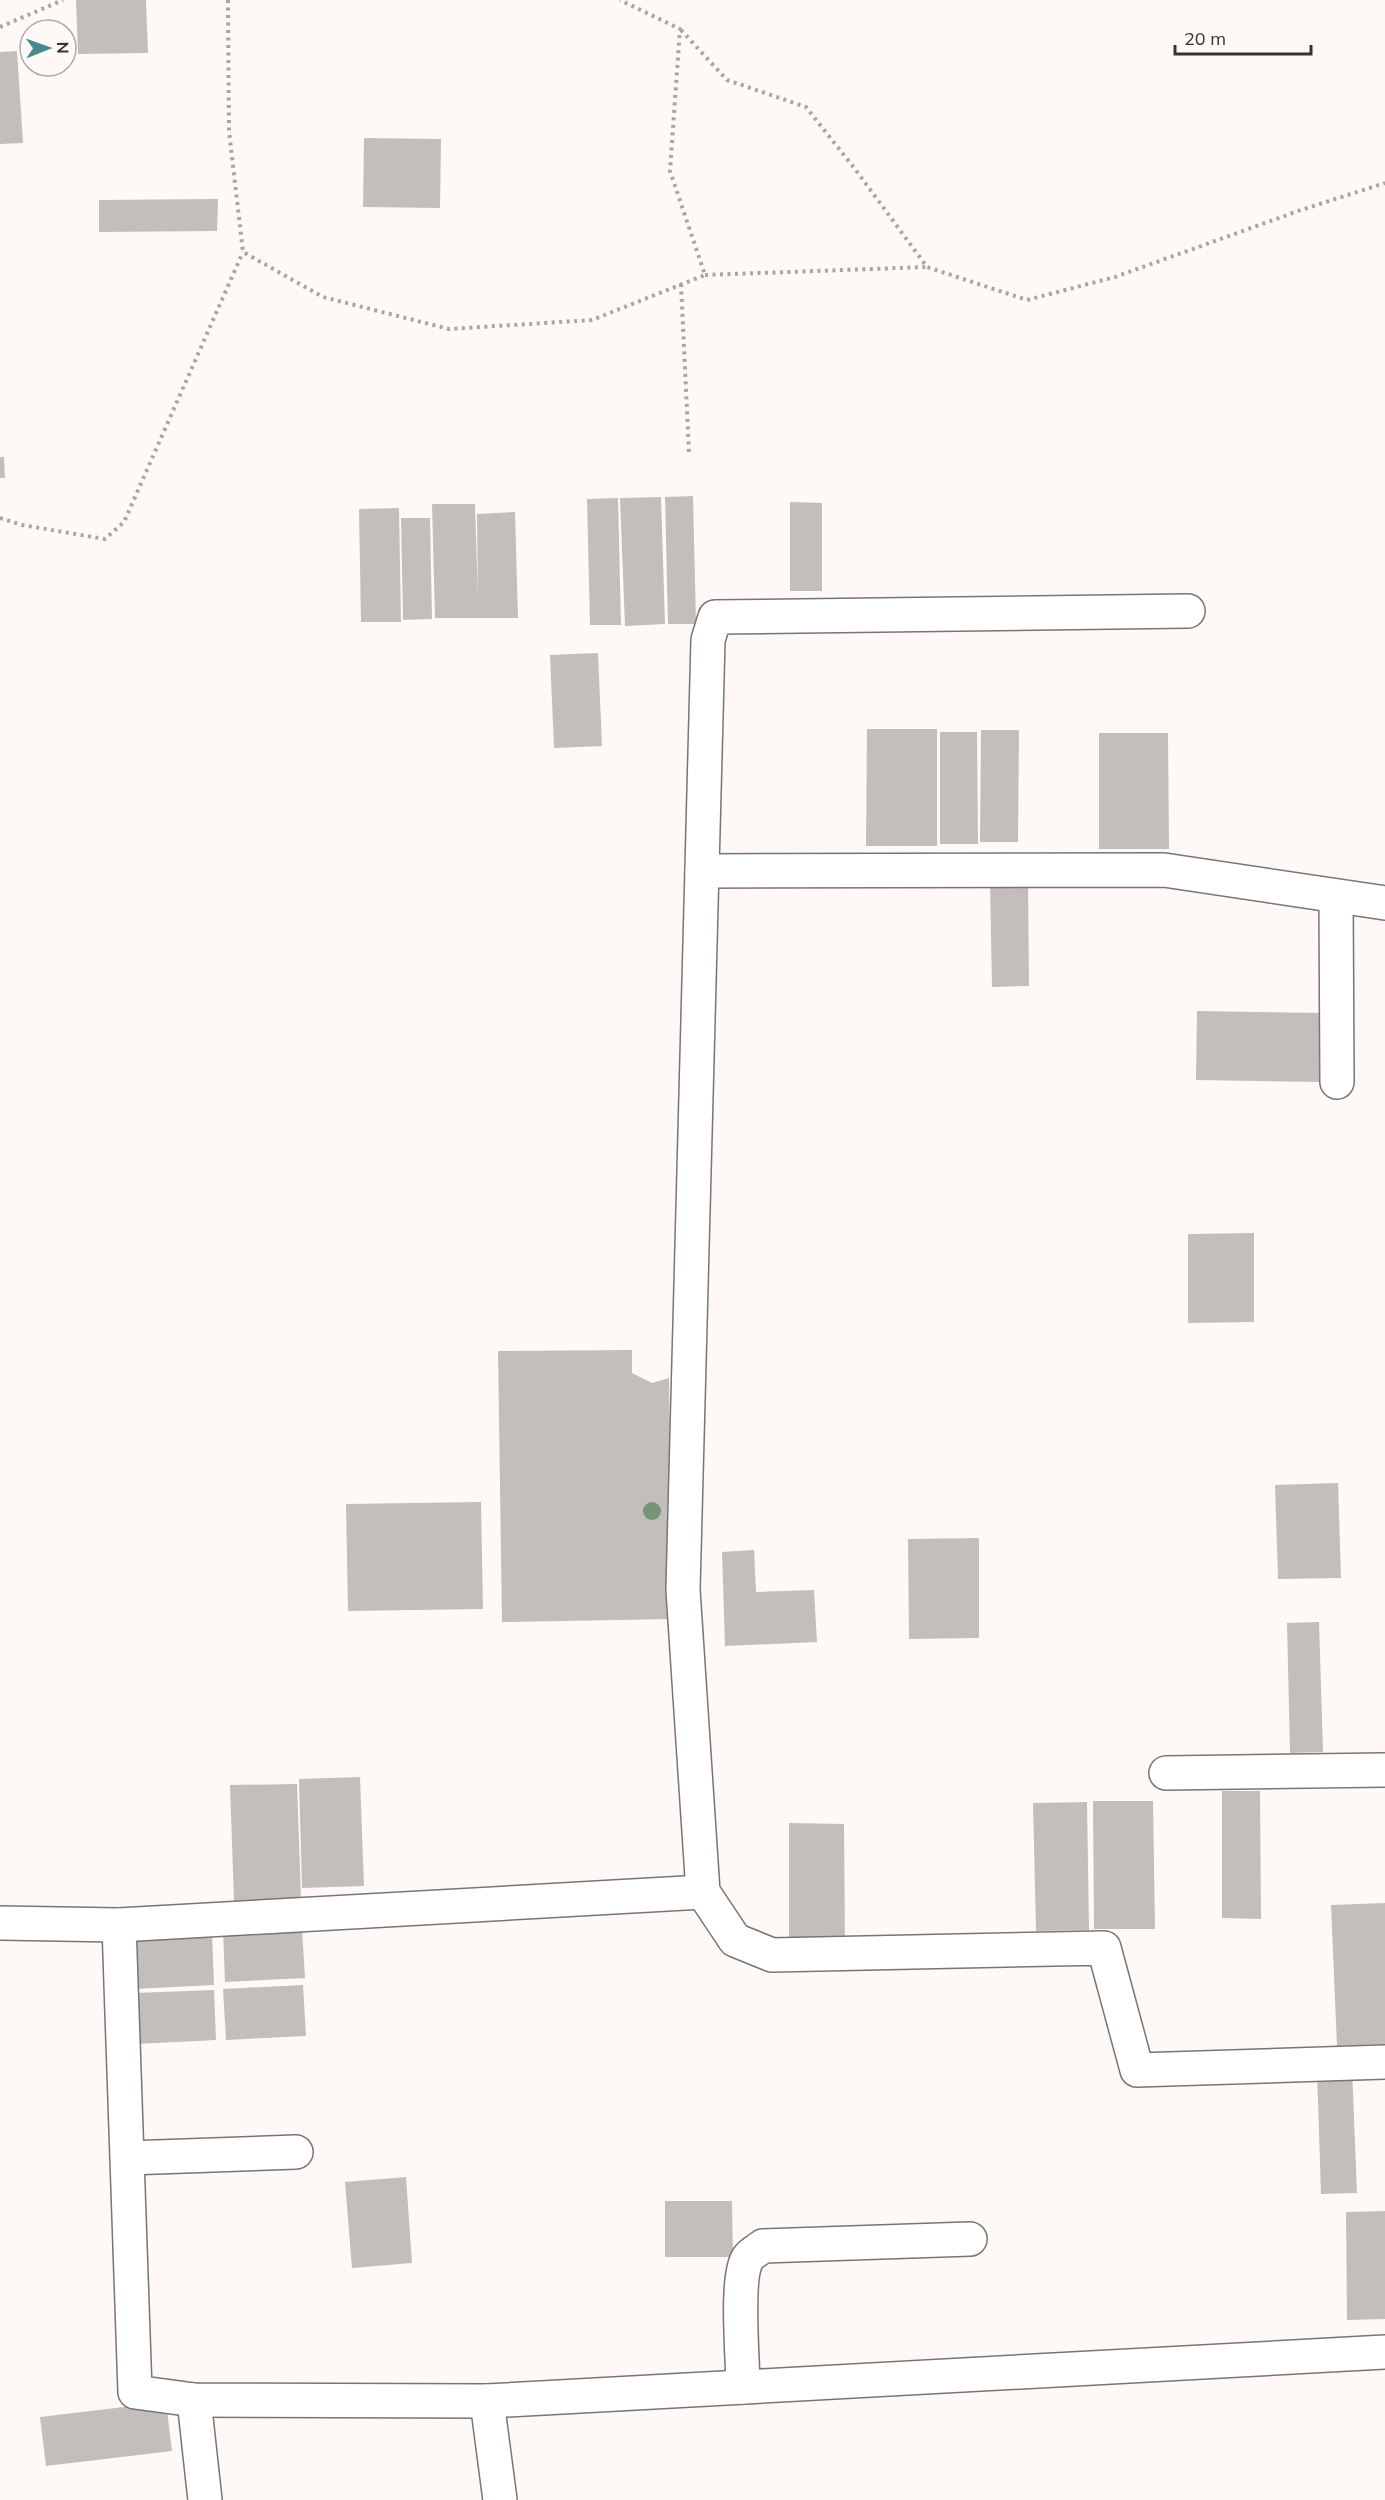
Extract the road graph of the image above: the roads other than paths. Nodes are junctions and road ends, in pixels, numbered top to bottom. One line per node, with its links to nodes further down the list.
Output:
1 (1188, 611): 2 (street)
2 (702, 871): 3 (street); 8 (street)
3 (1336, 896): 4 (street); 5 (street)
4 (1385, 903)
5 (1337, 1082)
6 (1385, 1770): 7 (street)
7 (1166, 1773)
8 (704, 1892): 10 (street); 11 (street)
9 (0, 1923): 10 (street)
10 (119, 1925): 13 (street)
11 (1385, 2062)
12 (296, 2152): 13 (street)
13 (128, 2158): 17 (street)
14 (970, 2239): 16 (street)
15 (1385, 2352): 16 (street)
16 (743, 2387): 18 (street)
17 (194, 2400): 18 (street); 19 (street)
18 (487, 2401): 20 (street)
19 (206, 2500)
20 (500, 2500)

